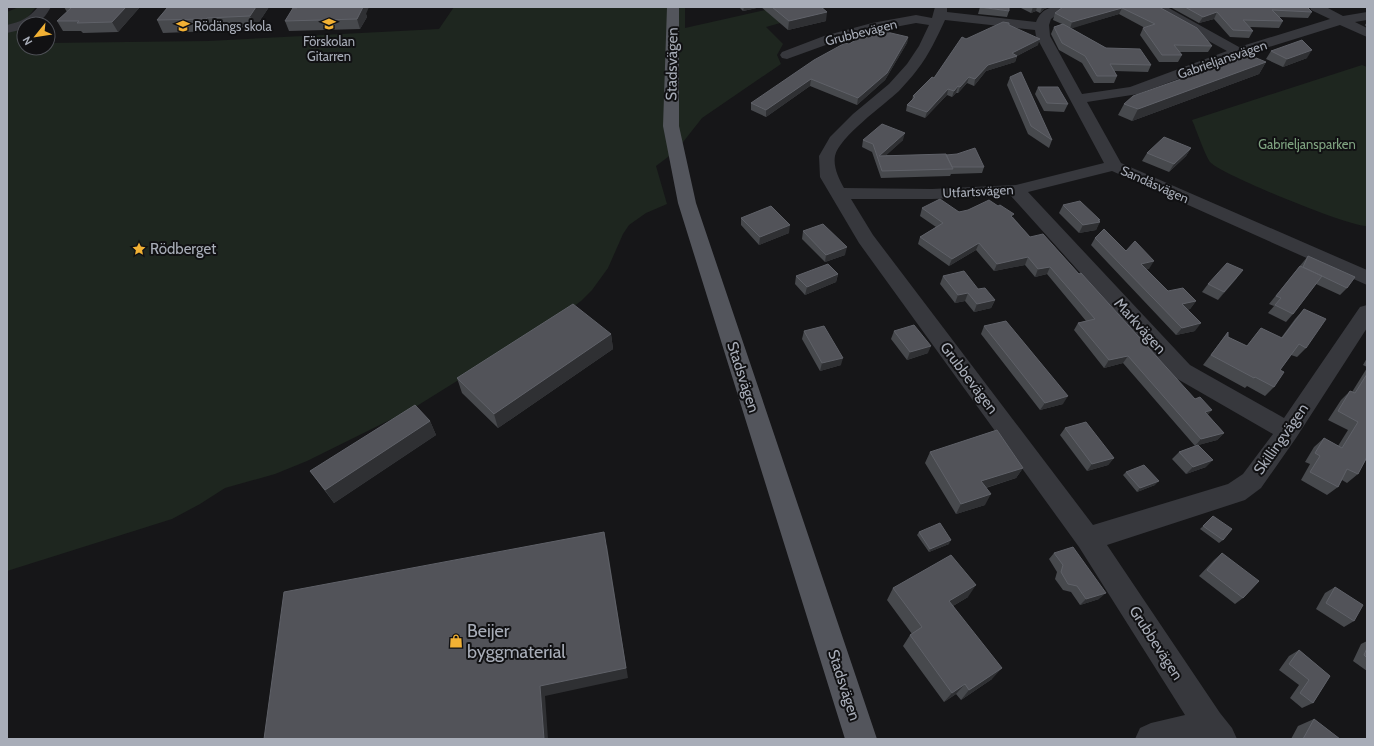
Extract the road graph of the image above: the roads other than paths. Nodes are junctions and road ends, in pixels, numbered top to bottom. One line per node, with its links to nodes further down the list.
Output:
1 (45, 7): 7 (street)
2 (673, 7): 23 (main road, Stadsvägen)
3 (1061, 7): 10 (street)
4 (1157, 7): 12 (street)
5 (1316, 7): 9 (street)
6 (939, 15): 10 (street); 13 (street, Grubbevägen); 17 (street, Grubbevägen)
7 (38, 16)
8 (1367, 16): 9 (street, Gabrieljansvägen)
9 (1341, 20): 11 (street); 12 (street, Gabrieljansvägen)
10 (1041, 27): 14 (street, Sandåsvägen)
11 (1367, 33)
12 (1238, 52): 14 (street, Gabrieljansvägen)
13 (787, 55)
14 (1077, 99): 15 (street, Sandåsvägen)
15 (1114, 166): 16 (street, Utfartsvägen); 18 (street, Sandåsvägen)
16 (1016, 190): 17 (street, Utfartsvägen); 20 (street, Markvägen)
17 (839, 193): 21 (street, Grubbevägen)
18 (1367, 278)
19 (1367, 312): 20 (street, Skillingvägen)
20 (1288, 431): 21 (street, Skillingvägen)
21 (1088, 539): 22 (street, Grubbevägen)
22 (1215, 732): 24 (street)
23 (861, 739)
24 (1151, 739)

